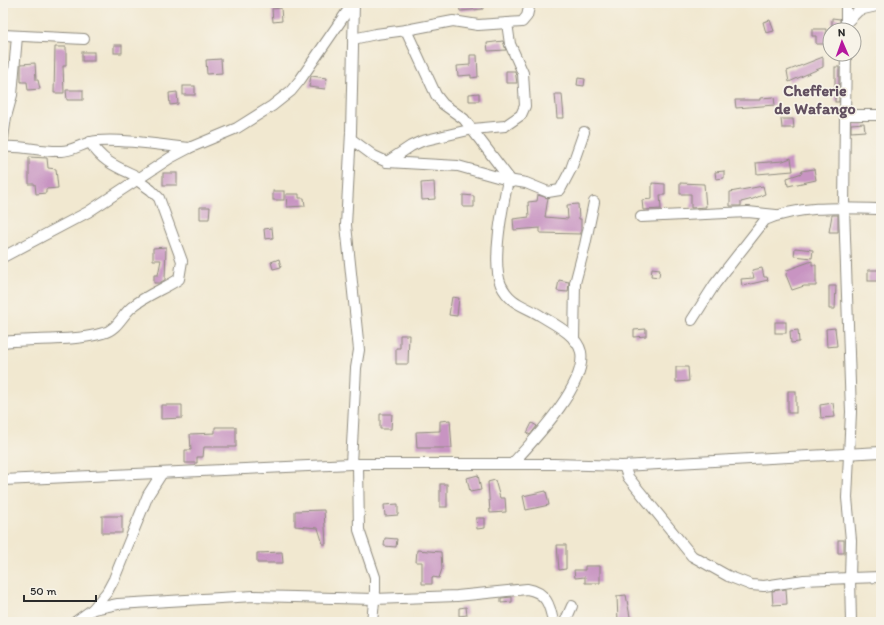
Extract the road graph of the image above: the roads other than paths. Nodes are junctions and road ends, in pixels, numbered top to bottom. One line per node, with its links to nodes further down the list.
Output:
1 (353, 3): 12 (street); 22 (street)
2 (530, 3): 7 (street)
3 (846, 3): 5 (street)
4 (881, 4): 6 (street)
5 (846, 22)
6 (850, 22)
7 (507, 24): 8 (street); 16 (street)
8 (406, 30): 12 (street); 16 (street)
9 (3, 35): 10 (street)
10 (17, 36): 11 (street); 18 (street)
11 (84, 39)
12 (353, 39): 19 (street)
13 (846, 62): 14 (street)
14 (845, 115): 15 (street); 27 (street)
15 (881, 115)
16 (473, 129): 23 (street); 25 (street)
17 (584, 132): 25 (street)
18 (3, 138)
19 (351, 139): 23 (street); 37 (street)
20 (90, 142): 21 (street); 22 (street); 24 (street)
21 (3, 147)
22 (189, 148): 24 (street)
23 (387, 162): 25 (street)
24 (138, 179): 31 (street); 34 (street)
25 (510, 181): 33 (street)
26 (594, 202): 33 (street)
27 (844, 208): 28 (street); 29 (street); 36 (street)
28 (881, 209)
29 (776, 215): 30 (street); 32 (street)
30 (641, 217)
31 (3, 256)
32 (692, 320)
33 (574, 340): 38 (street)
34 (3, 342)
35 (881, 452): 36 (street)
36 (850, 454): 39 (street); 43 (street)
37 (355, 464): 38 (street); 40 (street); 44 (street)
38 (512, 464): 39 (street)
39 (623, 466): 43 (street)
40 (162, 473): 41 (street); 46 (street)
41 (3, 480)
42 (881, 577): 43 (street)
43 (850, 578): 51 (street)
44 (374, 599): 46 (street); 48 (street); 49 (street)
45 (572, 606): 50 (street)
46 (93, 609): 47 (street)
47 (75, 622)
48 (372, 622)
49 (553, 622)
50 (565, 622)
51 (851, 622)

